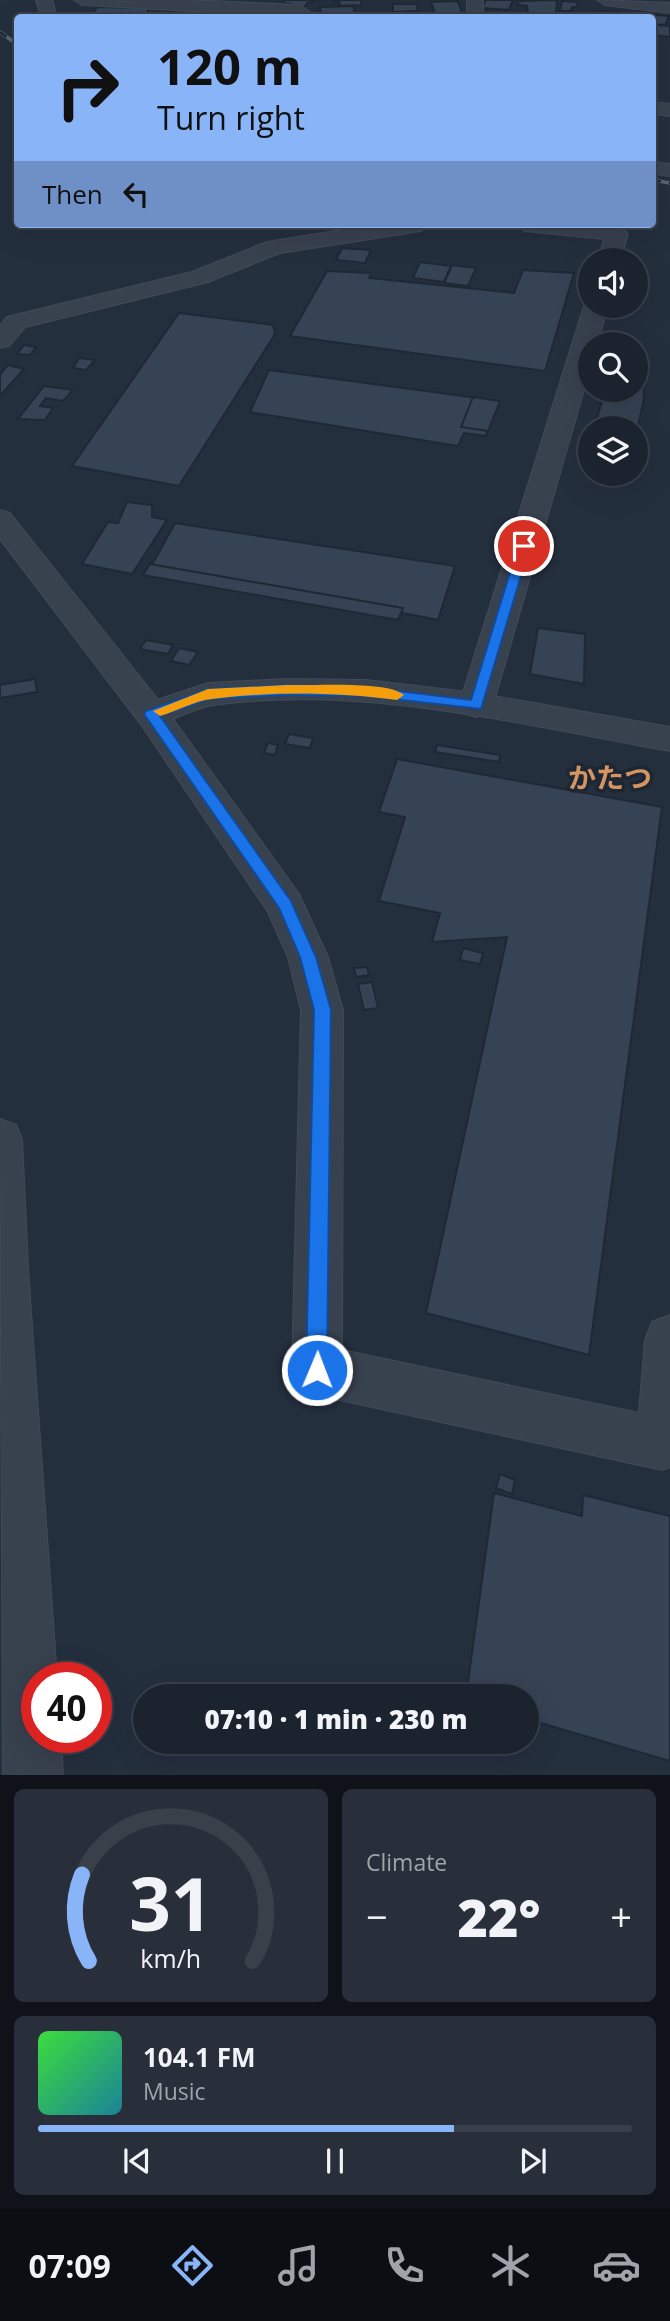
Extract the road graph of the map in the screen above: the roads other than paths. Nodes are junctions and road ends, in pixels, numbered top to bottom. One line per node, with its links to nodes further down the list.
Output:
1 (82, 0): 4 (street); 5 (street)
2 (605, 0): 3 (street)
3 (670, 8)
4 (46, 9)
5 (305, 14)
6 (396, 228): 10 (street)
7 (562, 228): 8 (street)
8 (613, 248)
9 (592, 318): 12 (street)
10 (0, 341)
11 (0, 519): 13 (street)
12 (477, 705): 13 (street); 14 (street)
13 (151, 714): 16 (street)
14 (670, 739)
15 (0, 1139): 17 (street)
16 (670, 1340)
17 (33, 1775)

